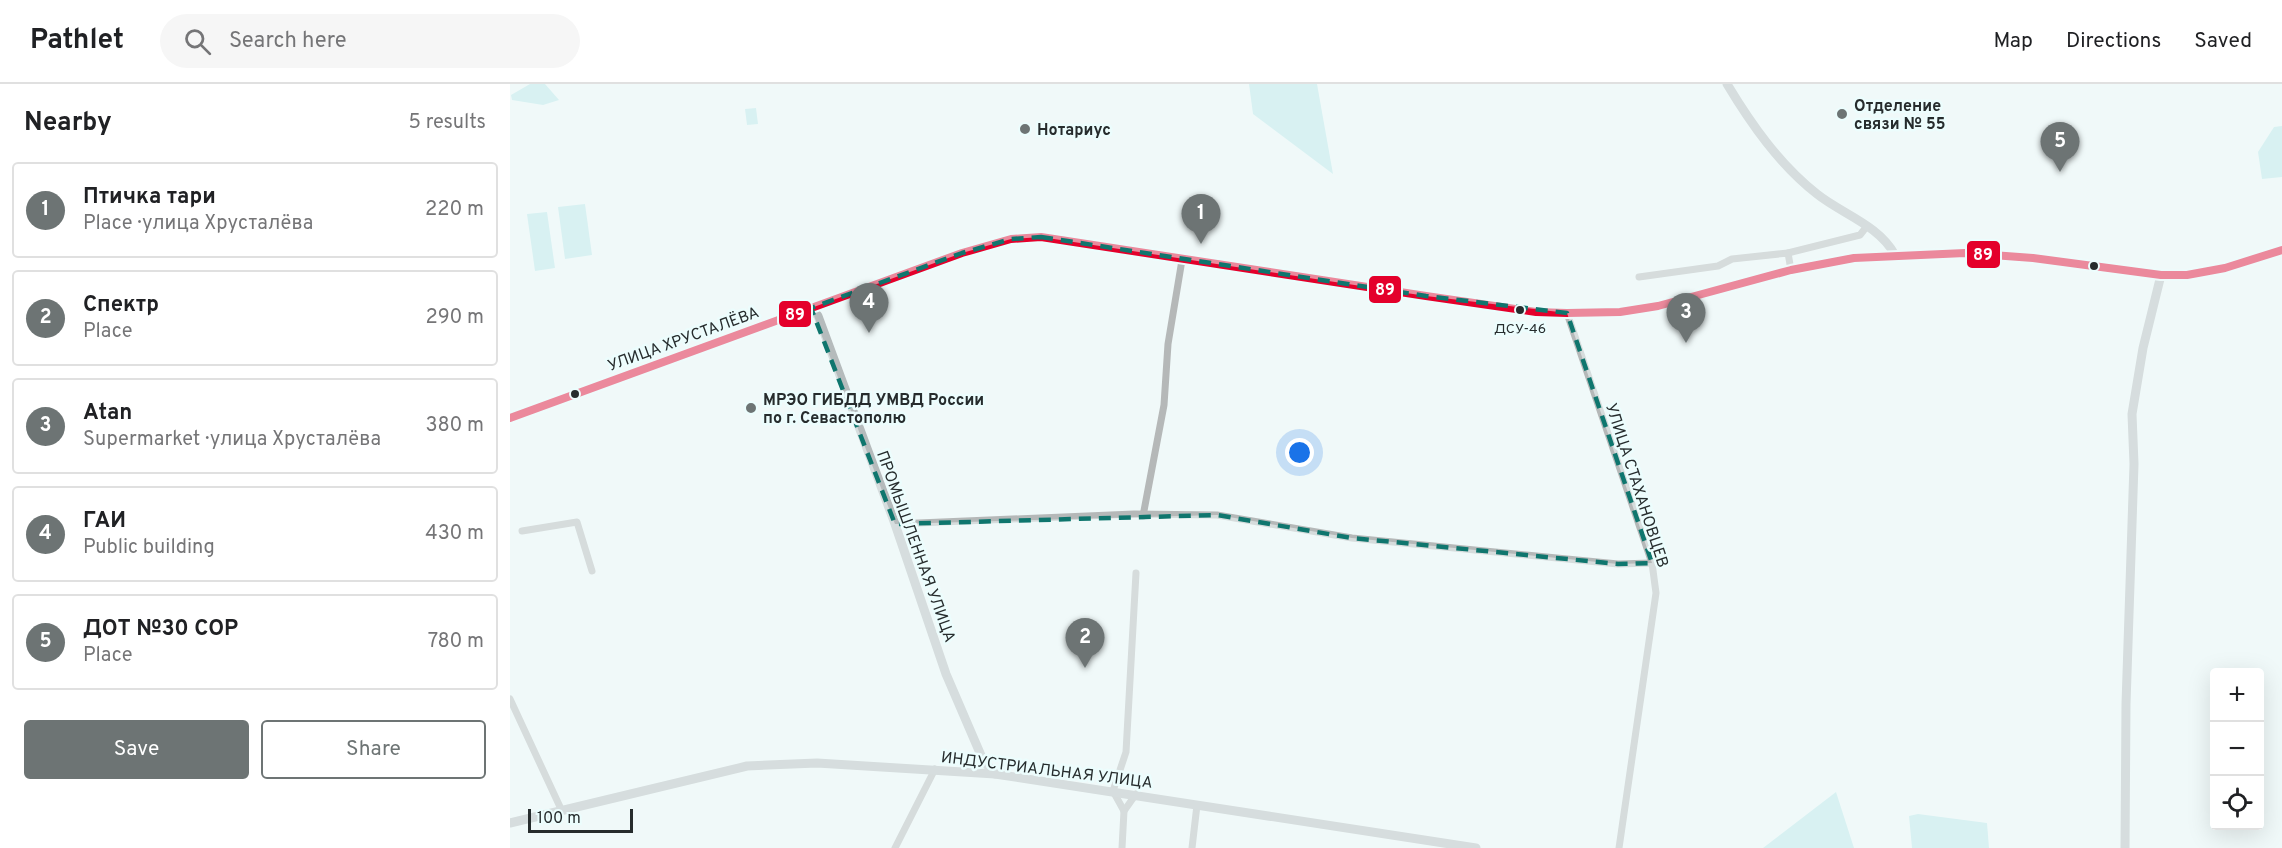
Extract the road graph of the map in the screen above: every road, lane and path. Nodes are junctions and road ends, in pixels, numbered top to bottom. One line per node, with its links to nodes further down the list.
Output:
1 (1727, 84): 2 (main road)
2 (1867, 226): 4 (street); 5 (main road)
3 (2282, 250): 8 (main road, УЛИЦА ХРУСТАЛЁВА)
4 (1788, 252): 7 (street); 9 (street)
5 (1895, 255): 7 (main road, УЛИЦА ХРУСТАЛЁВА); 8 (main road, УЛИЦА ХРУСТАЛЁВА)
6 (1182, 260): 10 (main road, УЛИЦА ХРУСТАЛЁВА); 11 (main road, УЛИЦА ХРУСТАЛЁВА); 13 (street)
7 (1791, 270): 11 (main road, УЛИЦА ХРУСТАЛЁВА)
8 (2161, 275): 35 (main road)
9 (1639, 277)
10 (812, 308): 12 (main road, УЛИЦА ХРУСТАЛЁВА); 14 (main road, ПРОМЫШЛЕННАЯ УЛИЦА)
11 (1567, 313): 16 (street, УЛИЦА СТАХАНОВЦЕВ)
12 (510, 418)
13 (1143, 516): 14 (street); 16 (street)
14 (895, 524): 20 (main road, ПРОМЫШЛЕННАЯ УЛИЦА)
15 (522, 531): 17 (street)
16 (1652, 563): 34 (street, УЛИЦА СТАХАНОВЦЕВ)
17 (592, 571)
18 (1136, 573): 24 (street)
19 (510, 699): 27 (street)
20 (983, 760): 22 (main road); 23 (main road, ПРОМЫШЛЕННАЯ УЛИЦА)
21 (935, 769): 22 (main road, ИНДУСТРИАЛЬНАЯ УЛИЦА); 27 (main road, ИНДУСТРИАЛЬНАЯ УЛИЦА); 30 (street)
22 (959, 770): 23 (main road, ИНДУСТРИАЛЬНАЯ УЛИЦА)
23 (995, 774): 24 (main road, ИНДУСТРИАЛЬНАЯ УЛИЦА)
24 (1113, 791): 25 (main road, ИНДУСТРИАЛЬНАЯ УЛИЦА); 28 (street)
25 (1136, 794): 26 (main road, ИНДУСТРИАЛЬНАЯ УЛИЦА); 28 (street)
26 (1197, 805): 32 (street); 33 (main road, ИНДУСТРИАЛЬНАЯ УЛИЦА)
27 (561, 810): 29 (main road, ИНДУСТРИАЛЬНАЯ УЛИЦА)
28 (1124, 811): 31 (street)
29 (510, 823)
30 (896, 848)
31 (1122, 848)
32 (1192, 848)
33 (1476, 848)
34 (1619, 848)
35 (2125, 848)

